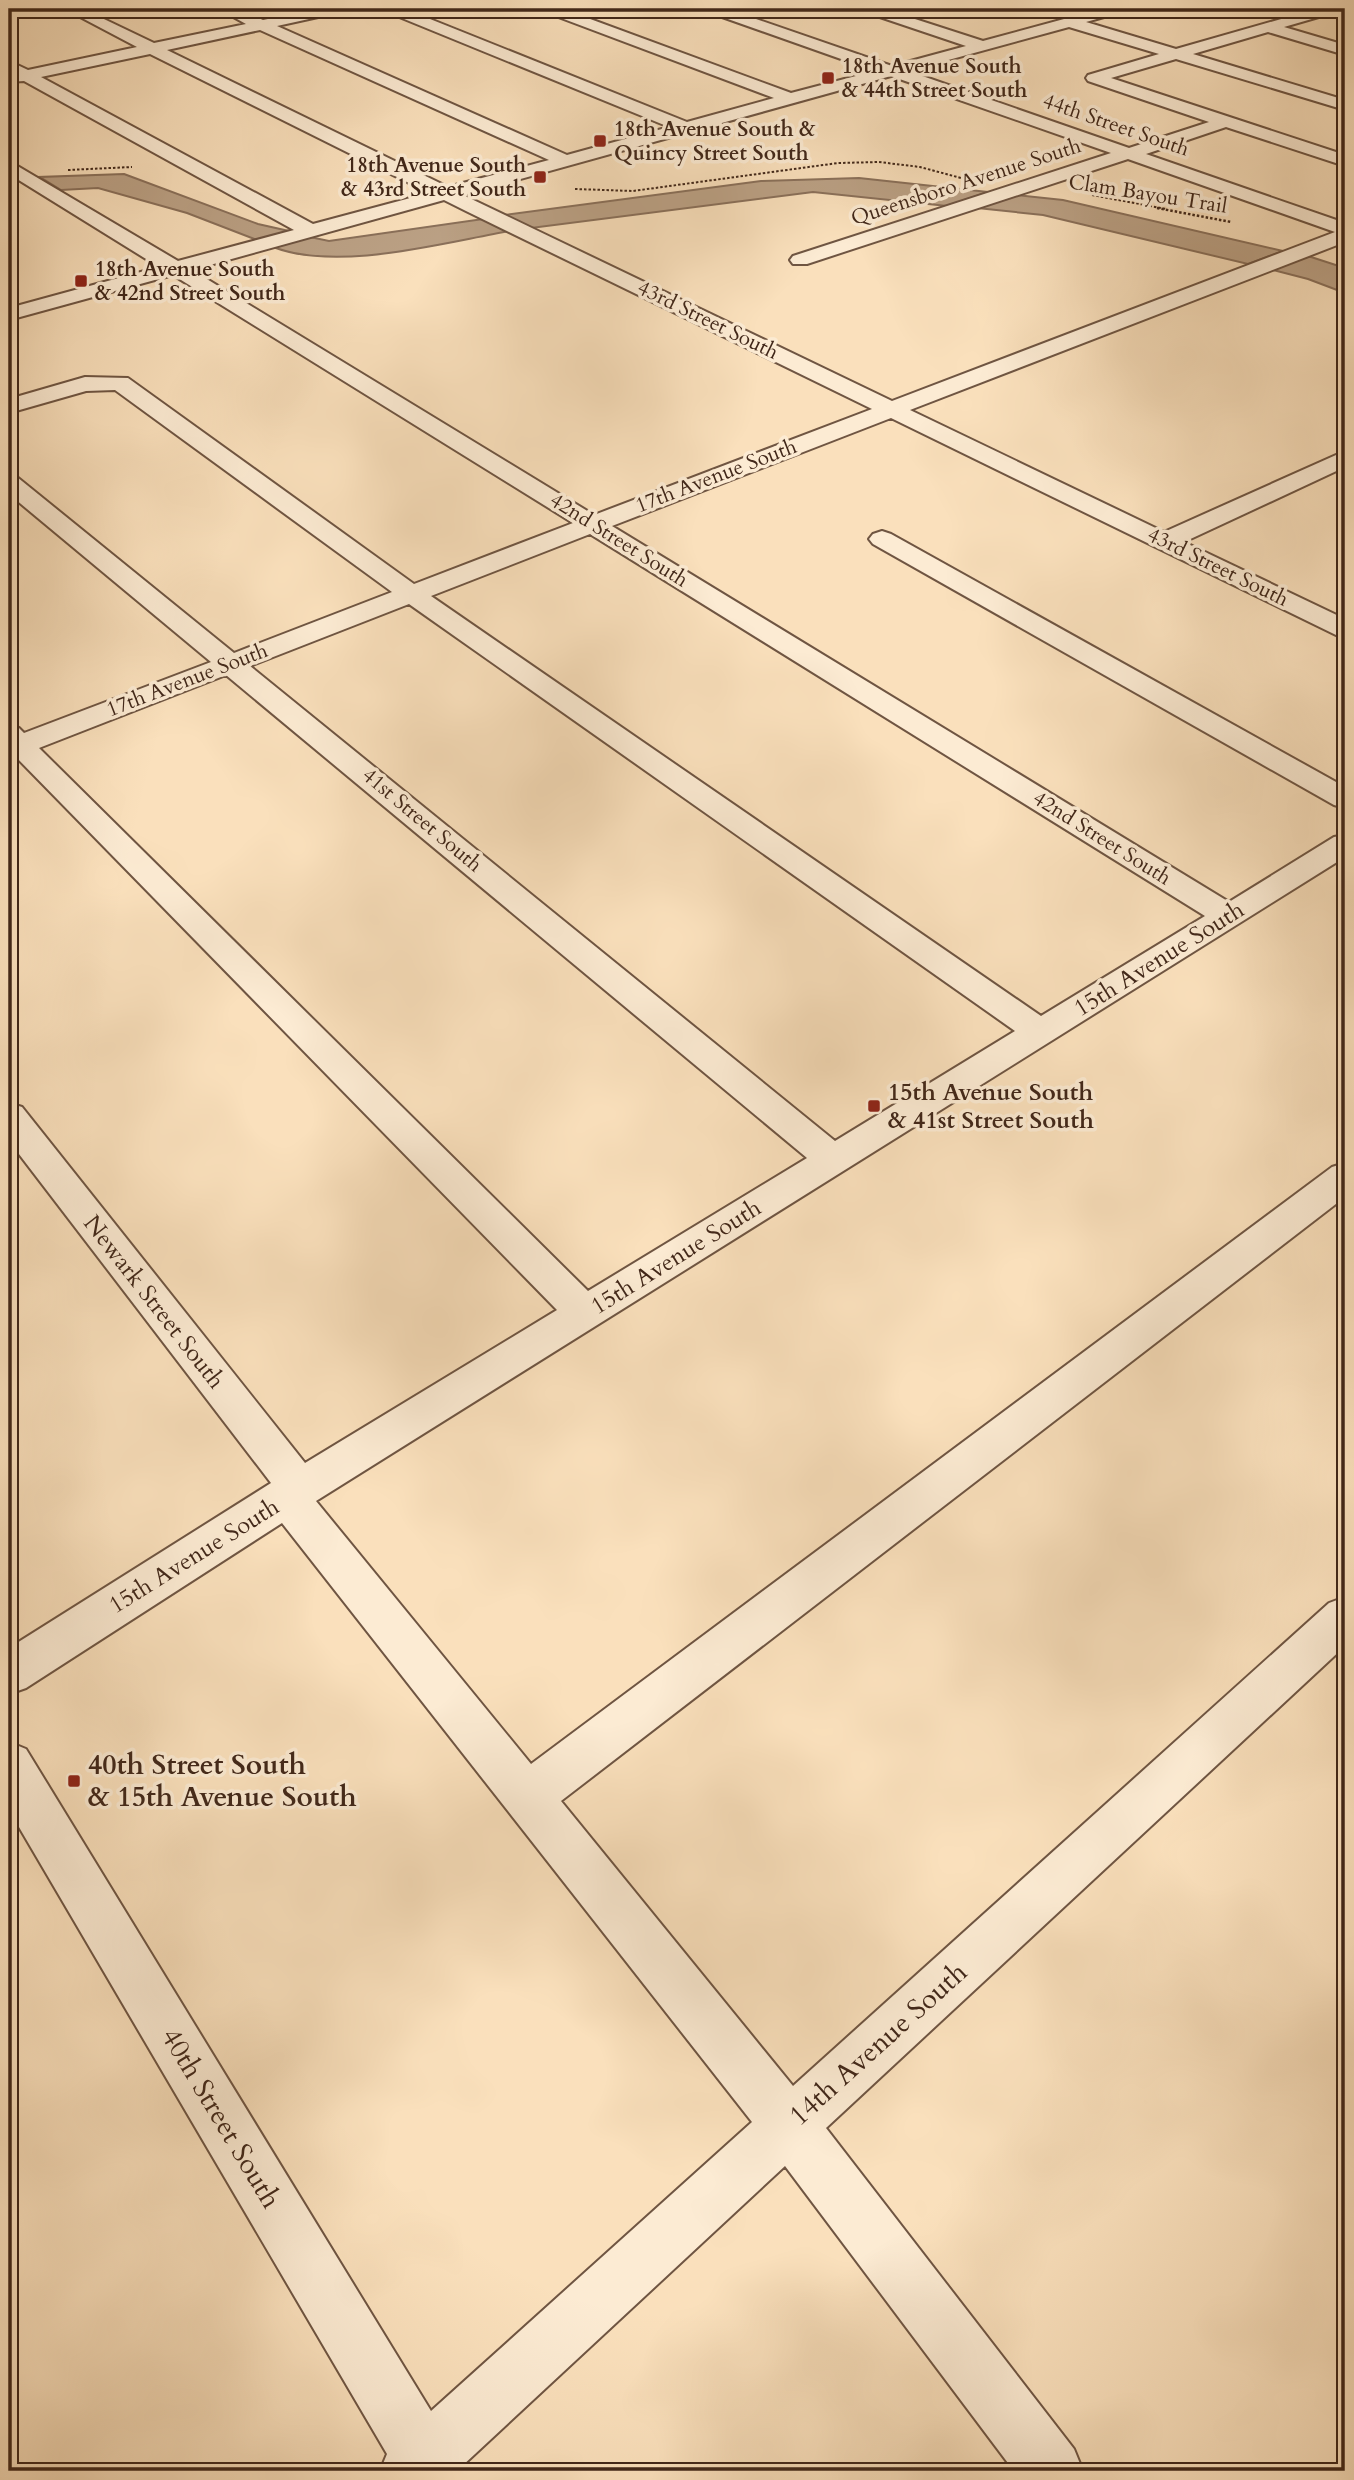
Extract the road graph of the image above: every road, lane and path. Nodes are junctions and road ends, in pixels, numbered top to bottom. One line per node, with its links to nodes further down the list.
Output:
1 (72, 9): 15 (street, 43rd Street South)
2 (226, 9): 12 (street)
3 (336, 9): 12 (street)
4 (392, 9): 24 (street)
5 (550, 9): 21 (street)
6 (713, 9): 19 (street, 44th Street South)
7 (870, 9): 14 (street)
8 (1117, 9): 11 (street)
9 (1331, 9): 13 (street)
10 (1038, 12): 11 (street)
11 (1069, 22): 14 (street); 17 (street)
12 (262, 25): 15 (street); 26 (street)
13 (1270, 28): 16 (street); 17 (street)
14 (982, 46): 19 (street)
15 (151, 48): 20 (street); 33 (street, 43rd Street South)
16 (1345, 50)
17 (1178, 54): 22 (street); 23 (street)
18 (9, 66): 20 (street)
19 (891, 71): 21 (street); 25 (street, 44th Street South)
20 (17, 77): 37 (street)
21 (791, 99): 24 (street)
22 (1345, 105)
23 (1226, 122): 25 (street, Queensboro Avenue South); 27 (street)
24 (687, 128): 26 (street)
25 (1129, 153): 32 (street, Queensboro Avenue South); 36 (street, 44th Street South)
26 (566, 161): 33 (street)
27 (1345, 161)
28 (9, 166): 30 (street, 42nd Street South)
29 (136, 167): 30 (path)
30 (26, 176): 40 (street, 42nd Street South)
31 (569, 189): 32 (path)
32 (1003, 193): 39 (street, Queensboro Avenue South)
33 (448, 194): 37 (street); 43 (street, 43rd Street South)
34 (1084, 194): 35 (path, Clam Bayou Trail)
35 (1239, 223)
36 (1345, 229)
37 (312, 231): 40 (street)
38 (1345, 235): 43 (street, 17th Avenue South)
39 (800, 260)
40 (173, 269): 41 (street); 46 (street, 42nd Street South)
41 (9, 314)
42 (9, 406): 49 (street)
43 (892, 409): 46 (street, 17th Avenue South); 48 (street, 43rd Street South)
44 (1345, 458): 48 (street)
45 (9, 482): 51 (street, 41st Street South)
46 (592, 523): 49 (street, 17th Avenue South); 55 (street, 42nd Street South)
47 (882, 539): 53 (street)
48 (1165, 541): 50 (street, 43rd Street South)
49 (411, 594): 51 (street, 17th Avenue South); 56 (street)
50 (1345, 629)
51 (232, 663): 52 (street, 17th Avenue South); 58 (street, 41st Street South)
52 (12, 743): 60 (street)
53 (1345, 799)
54 (1345, 844): 55 (street, 15th Avenue South)
55 (1229, 916): 56 (street, 15th Avenue South)
56 (1040, 1032): 58 (street, 15th Avenue South)
57 (9, 1116): 61 (street, Newark Street South)
58 (834, 1160): 60 (street, 15th Avenue South)
59 (1345, 1177): 65 (street)
60 (585, 1313): 61 (street, 15th Avenue South)
61 (293, 1493): 63 (street, 15th Avenue South); 65 (street, Newark Street South)
62 (1345, 1617): 66 (street, 14th Avenue South)
63 (9, 1673)
64 (9, 1765): 67 (street, 40th Street South)
65 (527, 1797): 66 (street, Newark Street South)
66 (789, 2125): 67 (street, 14th Avenue South); 68 (street, Newark Street South)
67 (423, 2467)
68 (1052, 2471)

